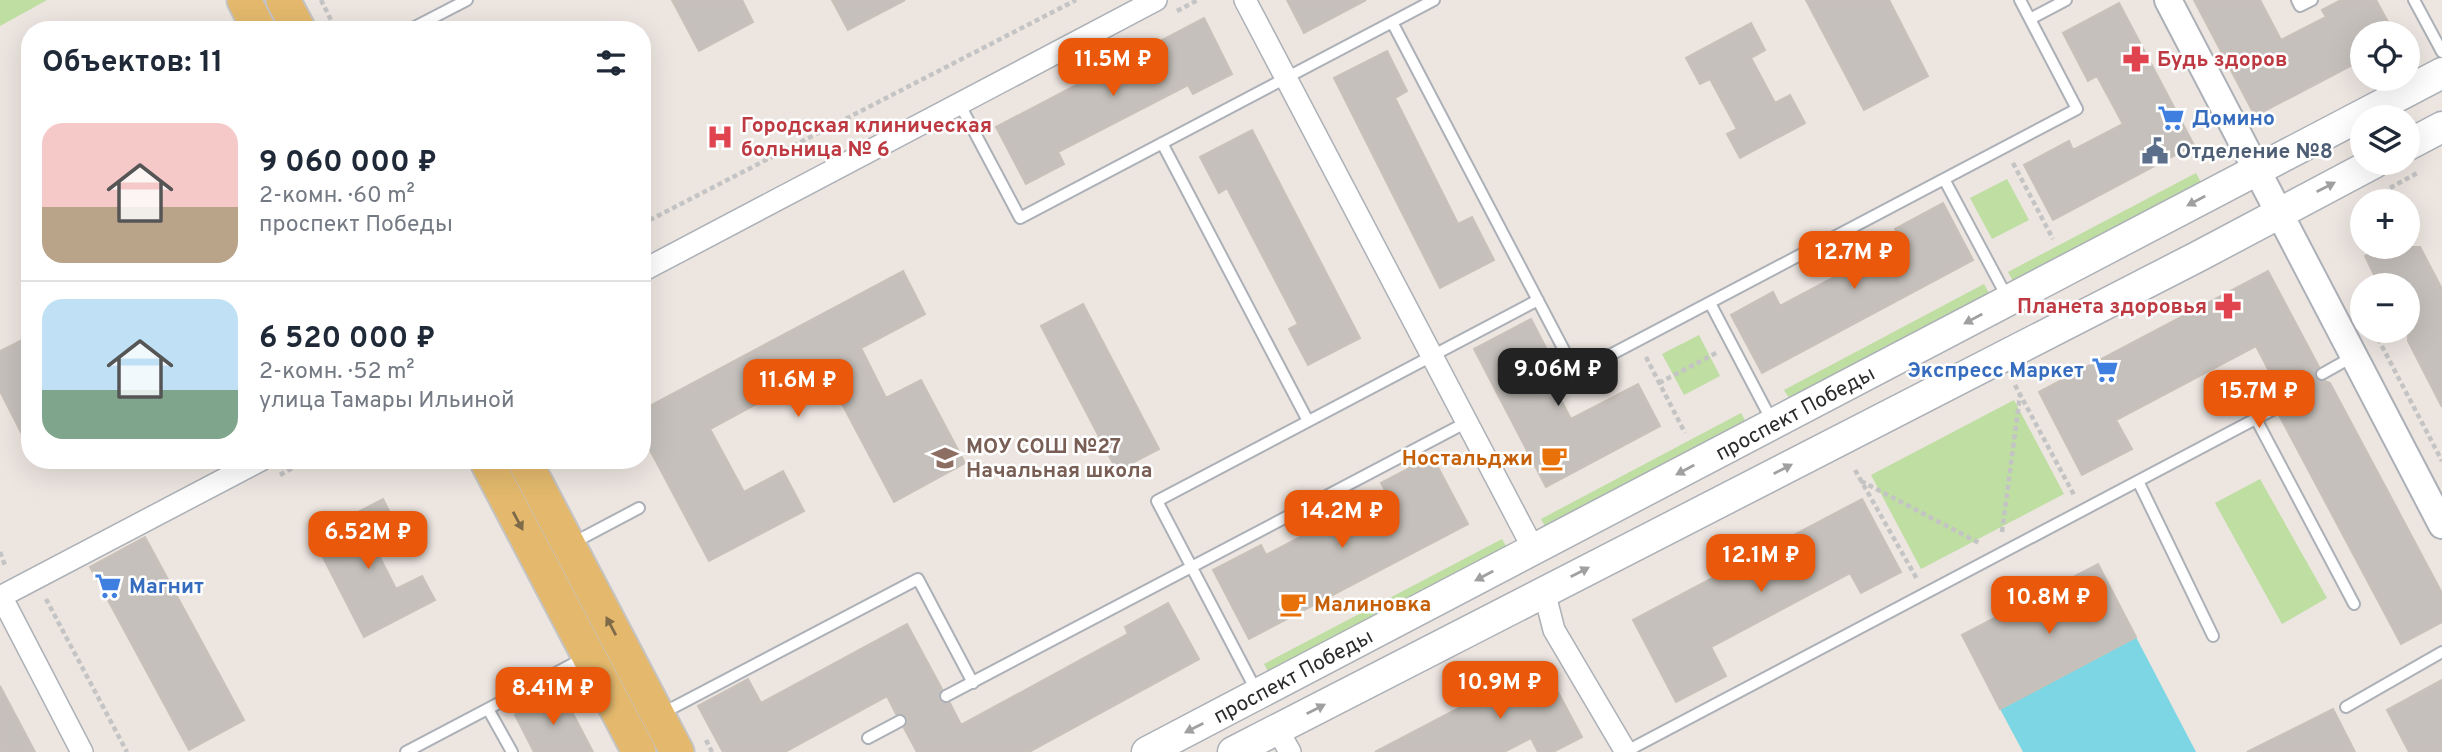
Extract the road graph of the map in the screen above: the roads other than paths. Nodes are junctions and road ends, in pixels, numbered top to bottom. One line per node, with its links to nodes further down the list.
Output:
1 (244, 0): 14 (main road)
2 (284, 0): 15 (main road)
3 (467, 0): 16 (lane)
4 (1156, 0): 21 (street)
5 (1245, 0): 20 (street)
6 (1434, 0): 17 (lane)
7 (2020, 0): 13 (lane)
8 (2066, 0): 13 (lane)
9 (2168, 0): 25 (street)
10 (2297, 0): 11 (lane)
11 (2312, 0)
12 (2414, 0): 18 (lane)
13 (2030, 19): 27 (lane)
14 (255, 21)
15 (294, 21)
16 (426, 21)
17 (1392, 22): 20 (lane); 30 (lane)
18 (2442, 52)
19 (2442, 73): 25 (main road, проспект Победы)
20 (1286, 78): 24 (lane); 33 (street)
21 (959, 103): 24 (lane); 29 (street)
22 (2440, 133): 23 (main road)
23 (2420, 140)
24 (1162, 143): 38 (lane)
25 (2256, 169): 28 (street); 31 (main road, проспект Победы, one-way to 31)
26 (2351, 175): 28 (main road, проспект Победы, one-way to 26)
27 (1944, 179): 31 (lane); 32 (lane)
28 (2280, 212): 34 (street); 50 (main road, проспект Победы, one-way to 28)
29 (651, 264)
30 (1538, 300): 32 (lane); 33 (lane)
31 (2008, 300): 40 (main road, проспект Победы, one-way to 40)
32 (1710, 303): 40 (lane)
33 (1432, 355): 38 (lane); 39 (street)
34 (2354, 356): 35 (lane); 46 (street)
35 (2322, 373)
36 (2297, 397): 37 (lane)
37 (2256, 419): 44 (lane); 52 (lane)
38 (1308, 421): 49 (lane)
39 (1467, 422): 48 (street); 49 (lane)
40 (1773, 424): 48 (main road, проспект Победы, one-way to 48)
41 (244, 469): 51 (street)
42 (491, 469): 55 (main road, one-way to 55)
43 (529, 469): 47 (main road)
44 (2138, 481): 53 (lane); 72 (lane)
45 (639, 508): 47 (lane)
46 (2442, 525)
47 (569, 545): 61 (main road, one-way to 47)
48 (1534, 550): 57 (main road, проспект Победы, one-way to 57)
49 (1191, 567): 56 (lane); 57 (lane)
50 (1544, 591): 64 (main road, проспект Победы, one-way to 50); 72 (street)
51 (1, 596): 65 (street)
52 (2354, 604)
53 (2213, 636)
54 (2442, 652): 59 (lane)
55 (589, 656): 60 (lane); 68 (main road)
56 (972, 682): 58 (lane); 61 (lane)
57 (1258, 695): 70 (main road, проспект Победы, one-way to 70)
58 (946, 696)
59 (2346, 707)
60 (488, 709): 66 (lane); 67 (lane)
61 (658, 716): 69 (main road)
62 (900, 721): 63 (lane)
63 (868, 737)
64 (1283, 741): 71 (main road, проспект Победы)
65 (82, 752)
66 (406, 752)
67 (512, 752)
68 (639, 752)
69 (677, 752)
70 (1147, 752)
71 (1233, 752)
72 (1625, 752)

